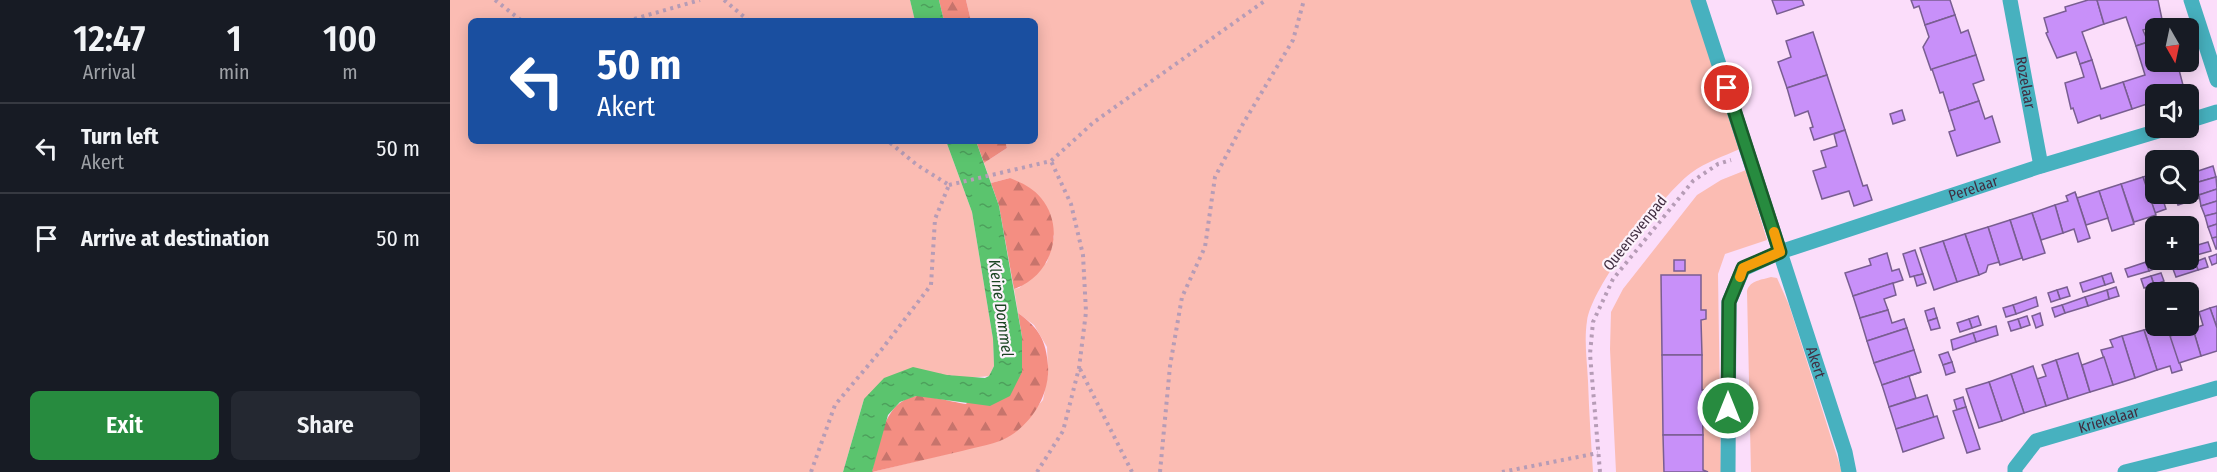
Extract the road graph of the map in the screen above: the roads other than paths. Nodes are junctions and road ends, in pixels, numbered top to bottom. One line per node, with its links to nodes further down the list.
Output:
1 (1698, 0): 9 (street, Akert)
2 (2010, 0): 8 (street, Rozelaar)
3 (2191, 0): 4 (street)
4 (2217, 80)
5 (2217, 112): 6 (street)
6 (2199, 118)
7 (2145, 135): 8 (street, Perelaar)
8 (2041, 166): 9 (street, Perelaar)
9 (1780, 252): 12 (street); 13 (street, Akert)
10 (2217, 388): 14 (street, Kriekelaar)
11 (2217, 449): 15 (street)
12 (1728, 472)
13 (1849, 472)
14 (2015, 472)
15 (2125, 472)

